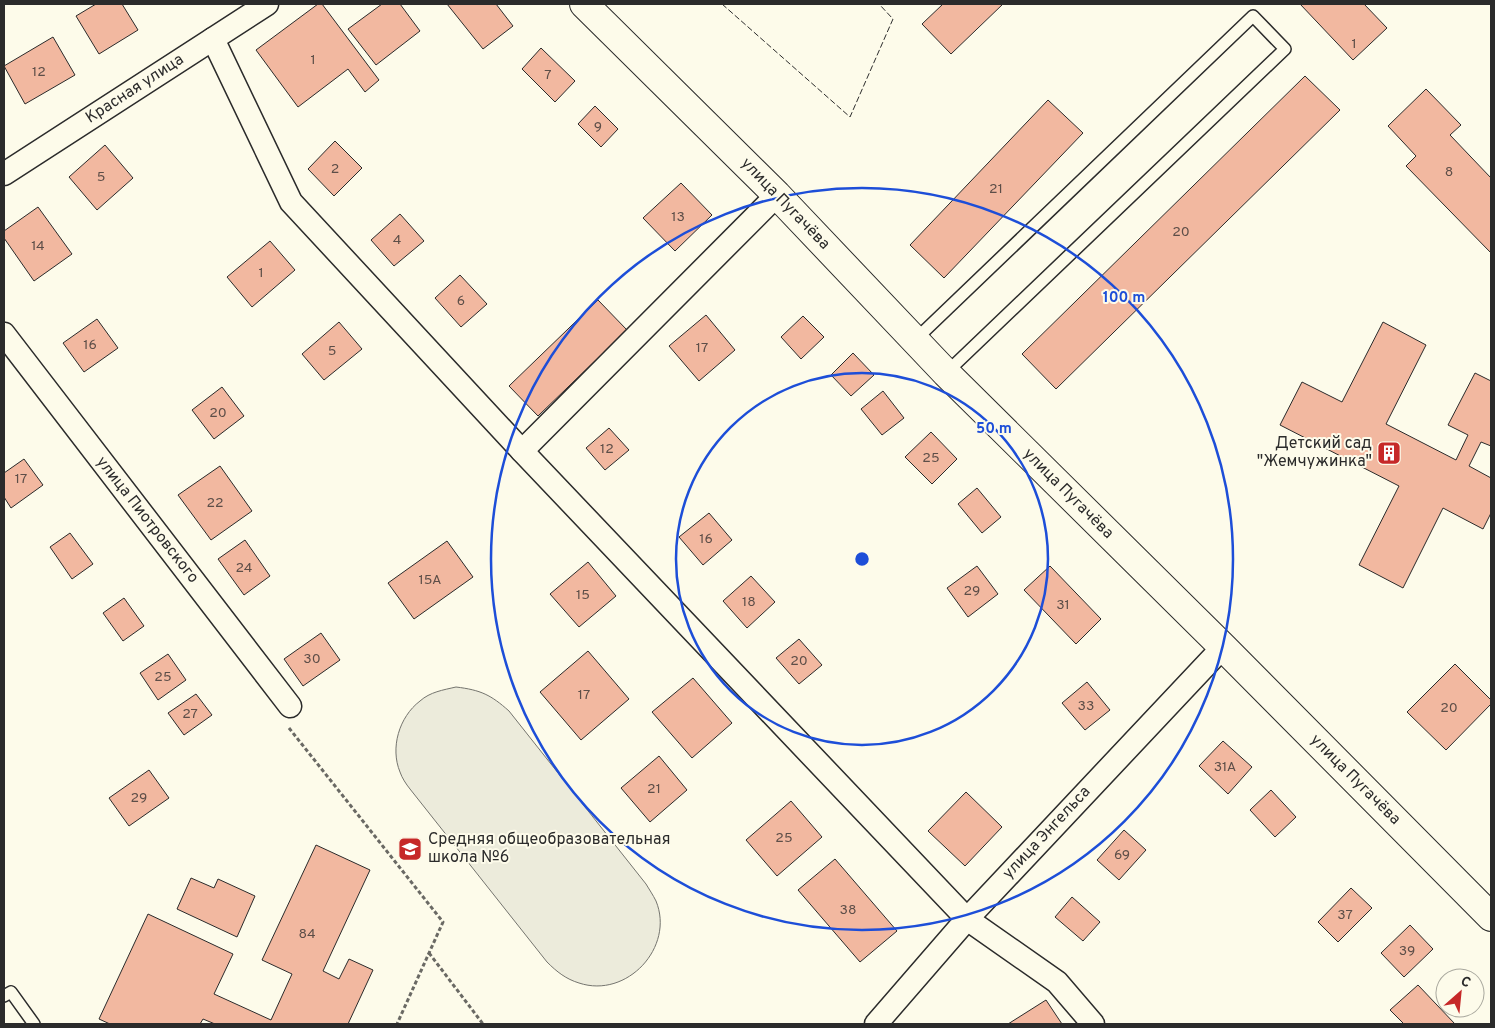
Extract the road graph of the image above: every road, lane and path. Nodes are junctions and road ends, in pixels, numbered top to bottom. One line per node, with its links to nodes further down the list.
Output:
1 (267, 4): 3 (street, Красная улица)
2 (584, 4): 5 (street, улица Пугачёва)
3 (213, 39): 4 (street, Красная улица); 9 (street)
4 (4, 174)
5 (777, 195): 7 (street, улица Пугачёва); 9 (street)
6 (4, 334): 11 (street, улица Пиотровского)
7 (915, 340): 8 (street, улица Пугачёва); 8 (lane)
8 (946, 374): 10 (street, улица Пугачёва)
9 (522, 451): 13 (street)
10 (1223, 647): 12 (street, улица Пугачёва); 13 (street, улица Энгельса)
11 (290, 706): 14 (path)
12 (1491, 917)
13 (967, 918): 19 (street, улица Энгельса); 20 (street)
14 (430, 953): 17 (path); 18 (path)
15 (4, 996): 16 (lane)
16 (34, 1024)
17 (398, 1024)
18 (483, 1024)
19 (876, 1024)
20 (1094, 1024)

